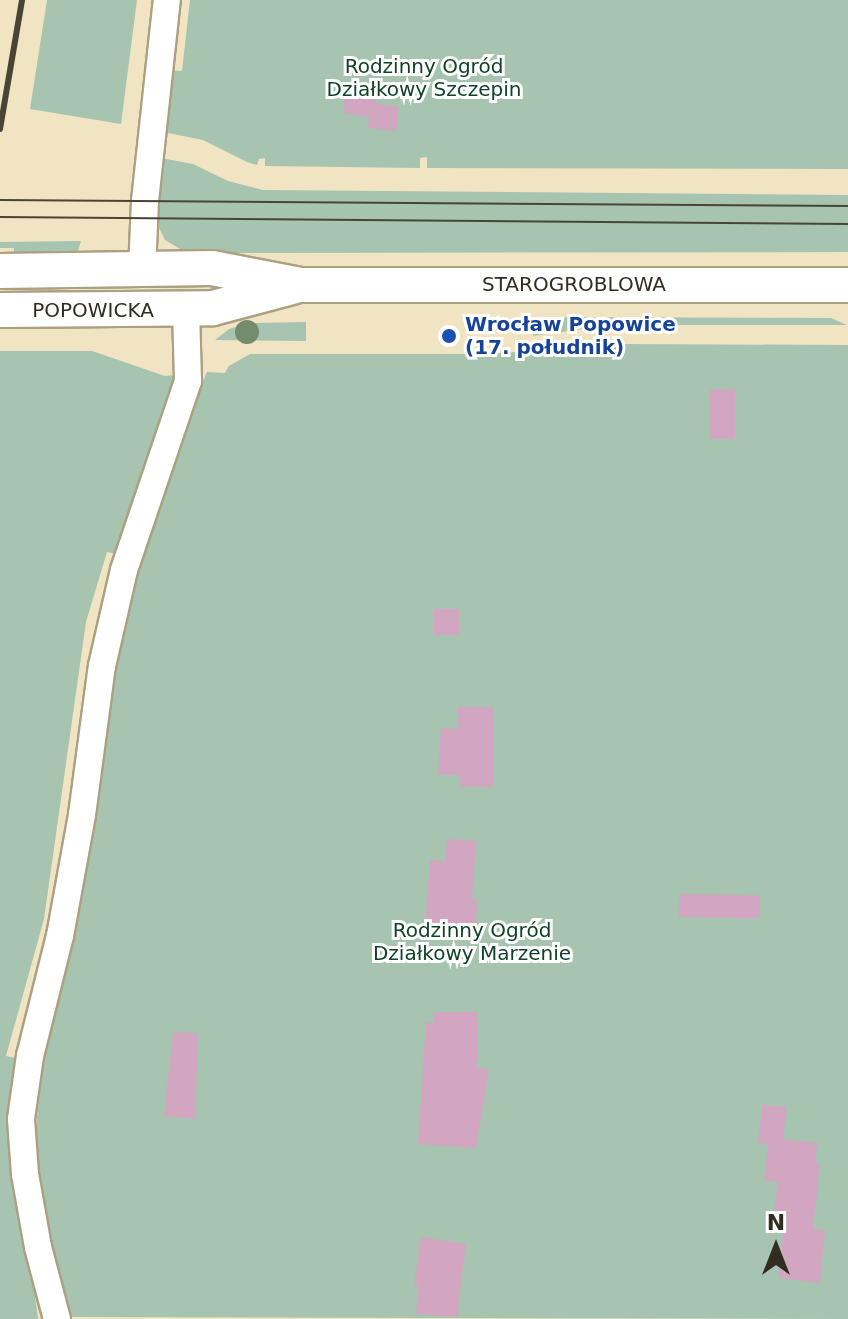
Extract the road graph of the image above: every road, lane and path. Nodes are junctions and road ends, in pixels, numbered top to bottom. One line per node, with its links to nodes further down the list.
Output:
1 (167, 0): 2 (street)
2 (142, 270): 3 (street, POPOWICKA); 4 (street, STAROGROBLOWA)
3 (0, 271)
4 (300, 285): 5 (street, STAROGROBLOWA); 7 (street, STAROGROBLOWA)
5 (848, 285)
6 (0, 310): 7 (street, POPOWICKA)
7 (186, 310): 8 (street)
8 (57, 1319)

